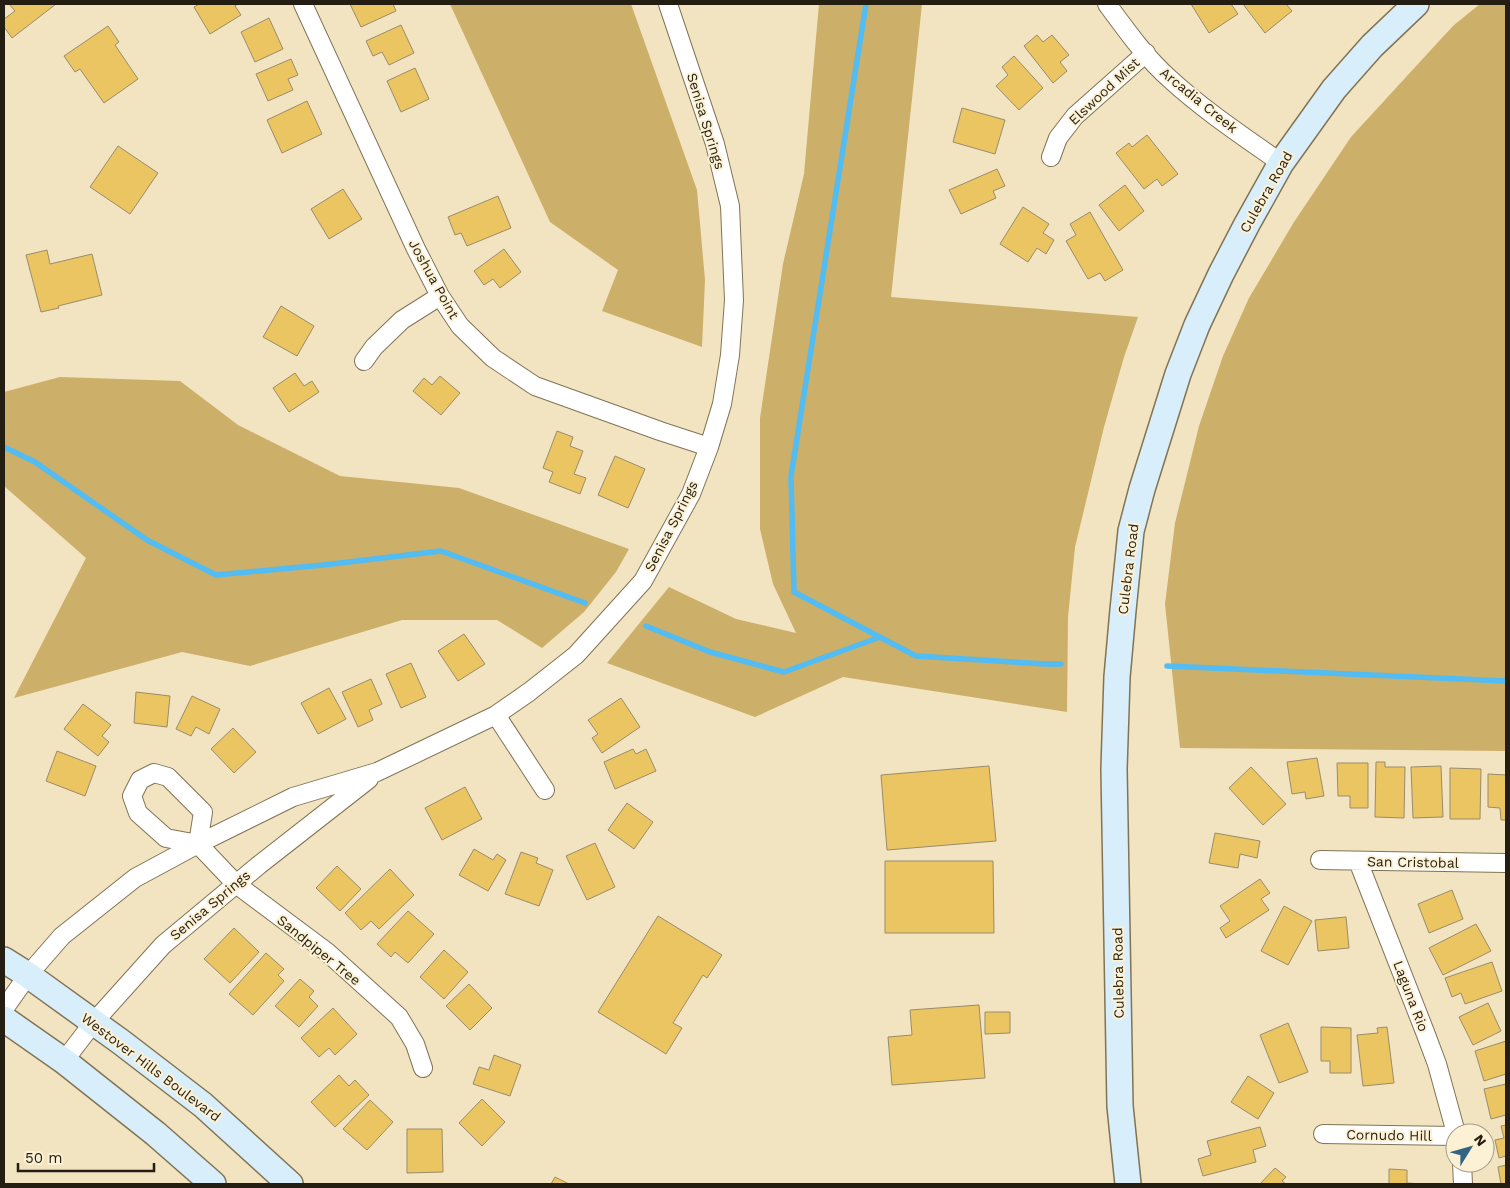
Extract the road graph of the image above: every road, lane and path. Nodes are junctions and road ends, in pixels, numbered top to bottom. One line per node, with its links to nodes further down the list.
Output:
1 (303, 4): 8 (street, Joshua Point)
2 (668, 4): 10 (street, Senisa Springs)
3 (1107, 4): 5 (street, Arcadia Creek)
4 (1416, 4): 7 (main road, Culebra Road)
5 (1146, 53): 6 (street, Elswood Mist); 7 (street, Arcadia Creek)
6 (1051, 157)
7 (1280, 163): 31 (main road, Culebra Road)
8 (440, 296): 9 (street); 10 (street, Joshua Point)
9 (364, 361)
10 (709, 447): 11 (street, Senisa Springs)
11 (496, 715): 12 (street, Senisa Springs); 13 (street)
12 (377, 772): 14 (street, Senisa Springs); 18 (street, Senisa Springs)
13 (545, 790)
14 (198, 844): 18 (street, Sandpiper Tree); 20 (street, Senisa Springs)
15 (1320, 860): 16 (street, San Cristobal)
16 (1358, 861): 17 (street, San Cristobal); 26 (street, Laguna Rio)
17 (1506, 863)
18 (236, 884): 23 (street, Senisa Springs); 25 (street, Sandpiper Tree)
19 (4, 960): 20 (main road, Westover Hills Boulevard)
20 (28, 974): 21 (street, Senisa Springs); 23 (main road, Westover Hills Boulevard)
21 (4, 1009)
22 (4, 1019): 24 (main road)
23 (93, 1023): 24 (street, Senisa Springs); 30 (main road, Westover Hills Boulevard)
24 (64, 1061): 29 (main road)
25 (423, 1068)
26 (1453, 1123)
27 (1323, 1134): 28 (street, Cornudo Hill)
28 (1445, 1134)
29 (213, 1184)
30 (290, 1184)
31 (1128, 1184)

